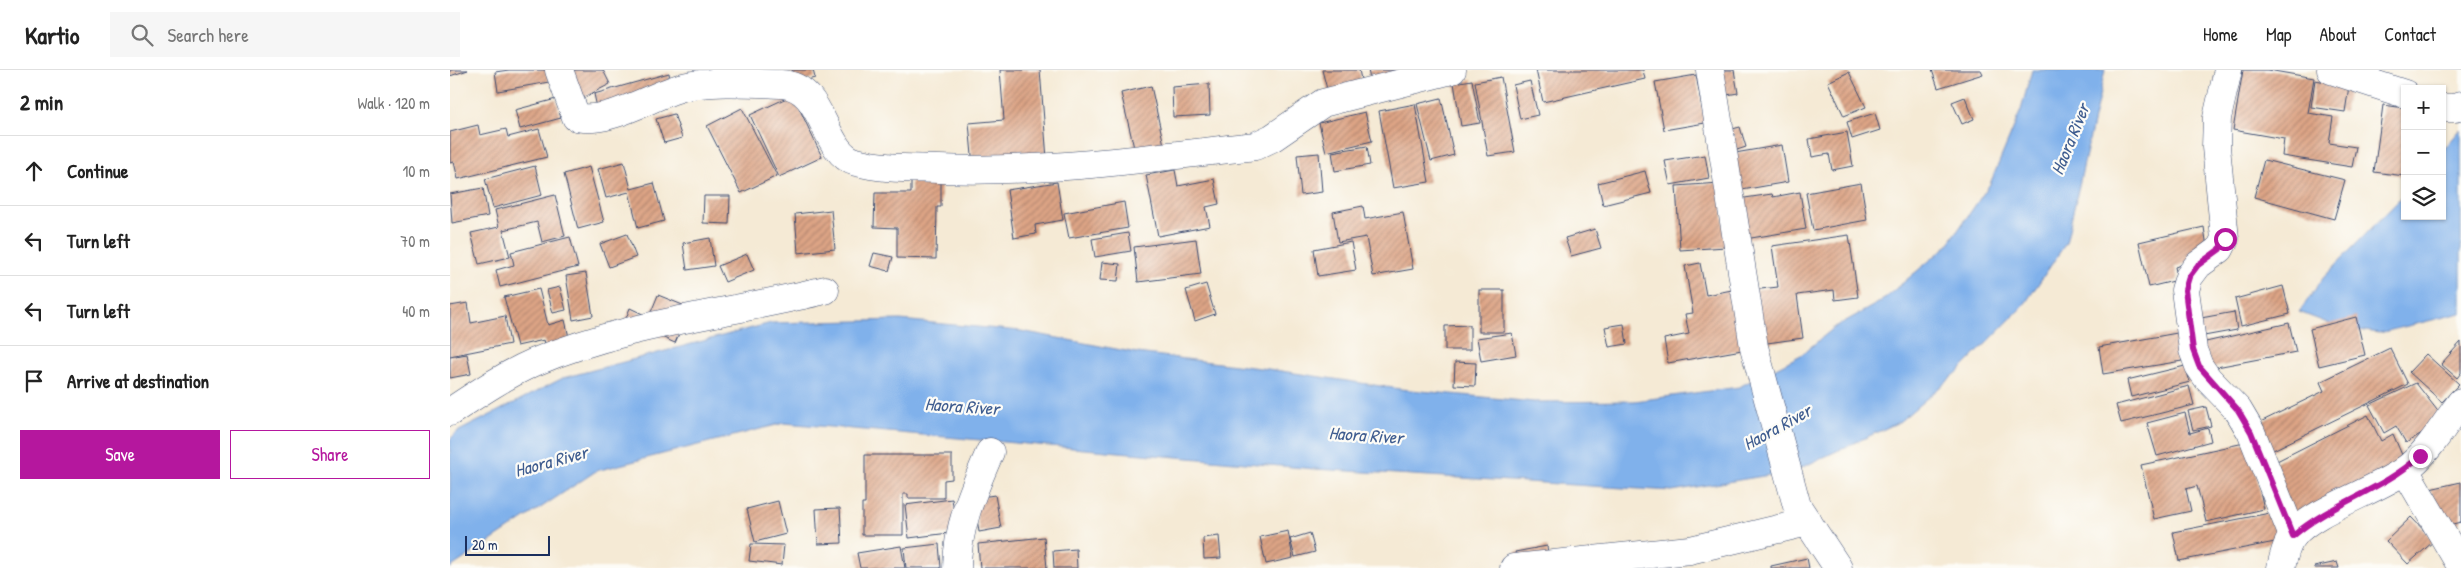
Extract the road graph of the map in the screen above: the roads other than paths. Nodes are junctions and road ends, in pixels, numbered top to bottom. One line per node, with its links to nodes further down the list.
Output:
1 (559, 70): 6 (street)
2 (1452, 70): 6 (street)
3 (1710, 70): 15 (street)
4 (2228, 70): 16 (street)
5 (2332, 70): 7 (street)
6 (709, 76)
7 (2401, 93)
8 (2461, 105): 9 (street)
9 (2446, 108)
10 (825, 290): 12 (street)
11 (2461, 402): 14 (street)
12 (450, 412)
13 (990, 452): 19 (street)
14 (2405, 470): 16 (street); 18 (street)
15 (1802, 514): 17 (street); 21 (street)
16 (2293, 536): 22 (street)
17 (1692, 559): 20 (street)
18 (2461, 566)
19 (957, 568)
20 (1514, 568)
21 (1838, 568)
22 (2282, 568)

